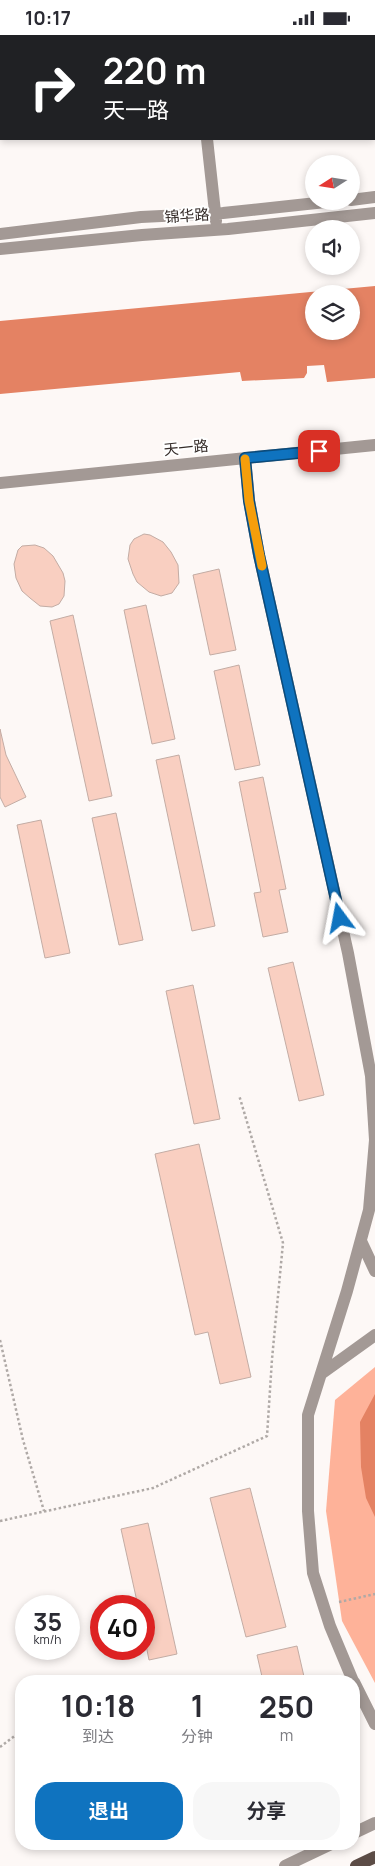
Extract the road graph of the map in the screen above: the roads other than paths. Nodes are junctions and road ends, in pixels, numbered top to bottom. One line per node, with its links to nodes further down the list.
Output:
1 (207, 140): 5 (street)
2 (375, 197): 3 (street)
3 (360, 199)
4 (305, 204): 5 (street, 锦华路)
5 (215, 213): 7 (street); 8 (street, 锦华路)
6 (375, 213): 7 (street, 锦华路)
7 (216, 230): 9 (street, 锦华路)
8 (0, 234)
9 (0, 249)
10 (375, 445): 11 (street, 天一路)
11 (245, 458): 12 (street, 天一路); 13 (street)
12 (0, 483)
13 (361, 1241): 14 (street); 16 (street)
14 (375, 1271)
15 (375, 1335): 16 (street)
16 (321, 1374): 17 (street)
17 (351, 1675)
18 (360, 1694): 19 (street)
19 (375, 1724)
20 (375, 1823): 21 (street)
21 (360, 1830)
22 (318, 1850): 24 (street)
23 (375, 1857): 25 (main road)
24 (285, 1866)
25 (356, 1866)

